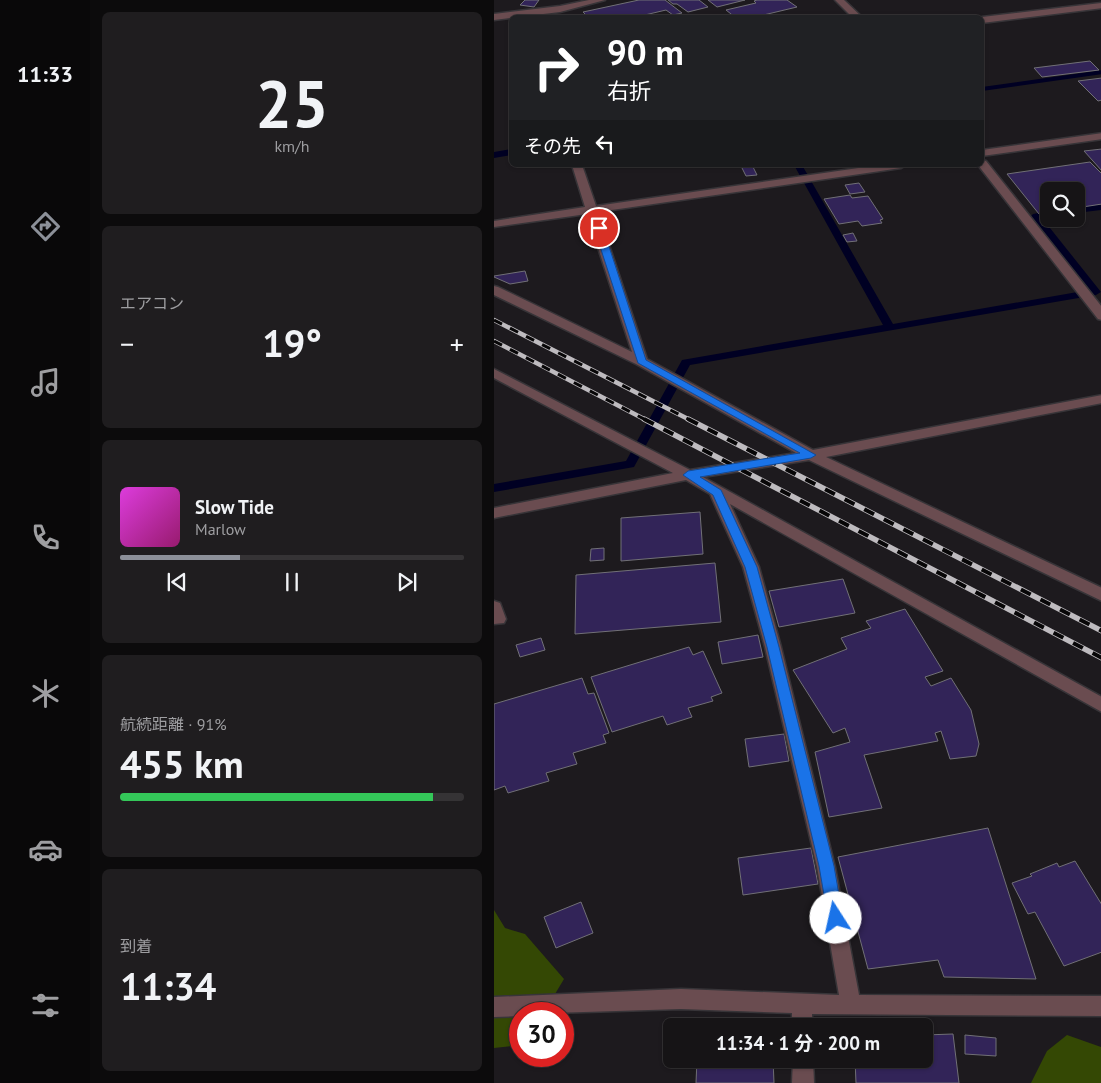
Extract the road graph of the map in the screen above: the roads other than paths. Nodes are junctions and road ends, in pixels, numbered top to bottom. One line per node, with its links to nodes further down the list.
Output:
1 (601, 0): 4 (street)
2 (839, 0): 6 (street)
3 (1101, 5): 9 (street)
4 (560, 13): 5 (street)
5 (527, 15)
6 (856, 15)
7 (509, 16): 8 (street)
8 (494, 17)
9 (984, 20)
10 (1101, 136): 11 (street)
11 (984, 154)
12 (984, 166): 18 (street)
13 (578, 167): 15 (street)
14 (887, 167): 15 (street)
15 (593, 209): 16 (street); 19 (street)
16 (494, 224)
17 (494, 290): 19 (street)
18 (1101, 316)
19 (642, 361): 22 (street)
20 (494, 373): 23 (street)
21 (1101, 399): 22 (street)
22 (811, 455): 23 (street); 26 (street)
23 (688, 475): 24 (street); 25 (street)
24 (718, 493): 27 (street); 29 (street)
25 (494, 513)
26 (1101, 595)
27 (1101, 705)
28 (802, 1003): 29 (street); 31 (street); 32 (street)
29 (851, 1005): 30 (street)
30 (1101, 1006)
31 (494, 1007)
32 (802, 1018)
33 (803, 1068): 34 (street)
34 (803, 1083)

